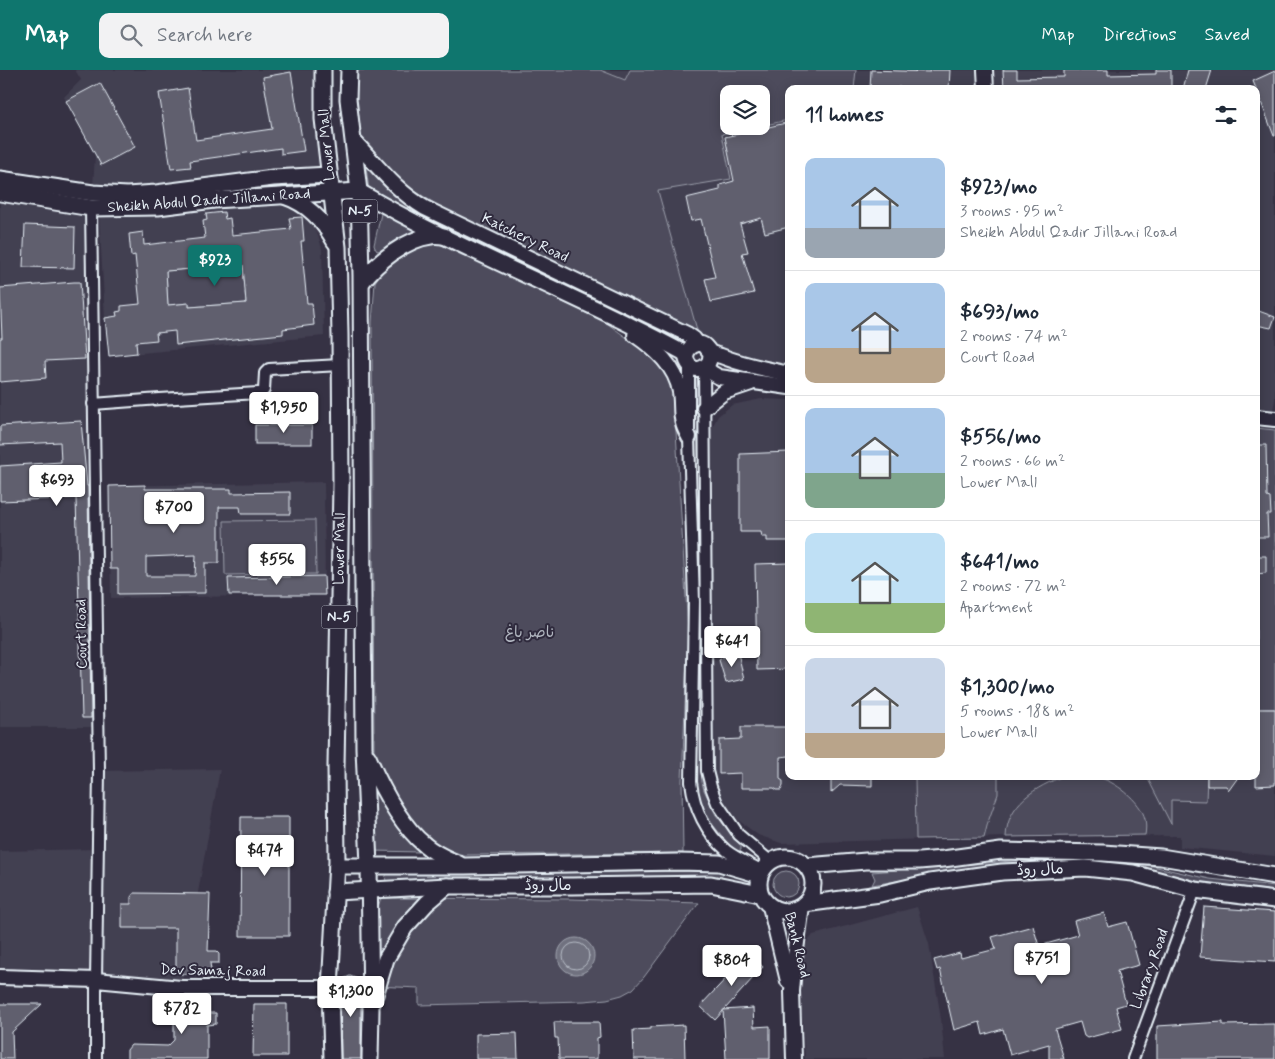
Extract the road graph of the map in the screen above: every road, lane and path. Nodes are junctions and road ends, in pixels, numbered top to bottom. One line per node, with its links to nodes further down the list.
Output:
1 (323, 70): 6 (main road, Lower Mall / N-5)
2 (349, 70): 5 (main road, Lower Mall / N-5)
3 (985, 70): 4 (main road)
4 (986, 85)
5 (354, 140): 8 (main road, Lower Mall / N-5); 17 (main road, Katchery Road)
6 (329, 175): 7 (main road, Sheikh Abdul Qadir Jillani Road); 8 (main road); 10 (main road, Lower Mall / N-5)
7 (0, 179)
8 (359, 191): 10 (main road, Sheikh Abdul Qadir Jillani Road); 13 (main road); 15 (main road, Lower Mall / N-5)
9 (0, 193): 12 (main road, Sheikh Abdul Qadir Jillani Road)
10 (332, 193): 11 (main road, Sheikh Abdul Qadir Jillani Road); 14 (main road, Lower Mall / N-5)
11 (282, 196): 12 (main road, Sheikh Abdul Qadir Jillani Road); 14 (main road)
12 (91, 208): 25 (street, Court Road)
13 (444, 236): 15 (main road); 16 (main road)
14 (338, 247): 20 (main road, Lower Mall / N-5)
15 (362, 282): 30 (main road, Lower Mall / N-5)
16 (612, 316): 19 (main road); 29 (main road)
17 (698, 344): 18 (main road); 19 (main road)
18 (710, 352): 21 (main road); 22 (main road)
19 (688, 359): 21 (main road); 29 (street)
20 (340, 366): 25 (street); 31 (main road, Lower Mall / N-5)
21 (704, 367): 23 (main road); 26 (street)
22 (785, 373)
23 (754, 382): 24 (main road); 26 (main road)
24 (785, 386)
25 (93, 404): 46 (street, Court Road)
26 (704, 408): 35 (street)
27 (1260, 417): 28 (main road)
28 (1275, 419)
29 (689, 437): 35 (street)
30 (364, 748): 32 (main road, Lower Mall / N-5); 33 (main road)
31 (337, 866): 32 (main road, مال روڈ); 40 (main road, Lower Mall / N-5)
32 (369, 866): 33 (main road, مال روڈ); 39 (main road, Lower Mall / N-5)
33 (465, 866): 35 (main road, مال روڈ)
34 (807, 866): 35 (main road); 36 (main road, مال روڈ); 43 (main road)
35 (764, 869): 41 (main road)
36 (1275, 876)
37 (447, 886): 39 (main road, مال روڈ); 41 (main road, مال روڈ); 49 (main road)
38 (1195, 890): 42 (main road, مال روڈ); 43 (main road, مال روڈ); 54 (street, Library Road)
39 (369, 891): 40 (main road, مال روڈ); 49 (main road, Lower Mall / N-5)
40 (335, 892): 47 (main road, Lower Mall / N-5)
41 (760, 894): 44 (main road)
42 (1275, 900)
43 (803, 905): 44 (main road); 48 (main road, Bank Road)
44 (770, 906): 48 (main road, Bank Road)
45 (0, 978): 46 (main road, Dev Samaj Road)
46 (96, 980): 47 (main road, Dev Samaj Road); 50 (street, Court Road)
47 (330, 988): 51 (main road, Lower Mall / N-5)
48 (792, 991): 53 (main road, Bank Road)
49 (371, 1010): 52 (main road, Lower Mall / N-5)
50 (96, 1059)
51 (332, 1059)
52 (370, 1059)
53 (794, 1059)
54 (1133, 1059)

